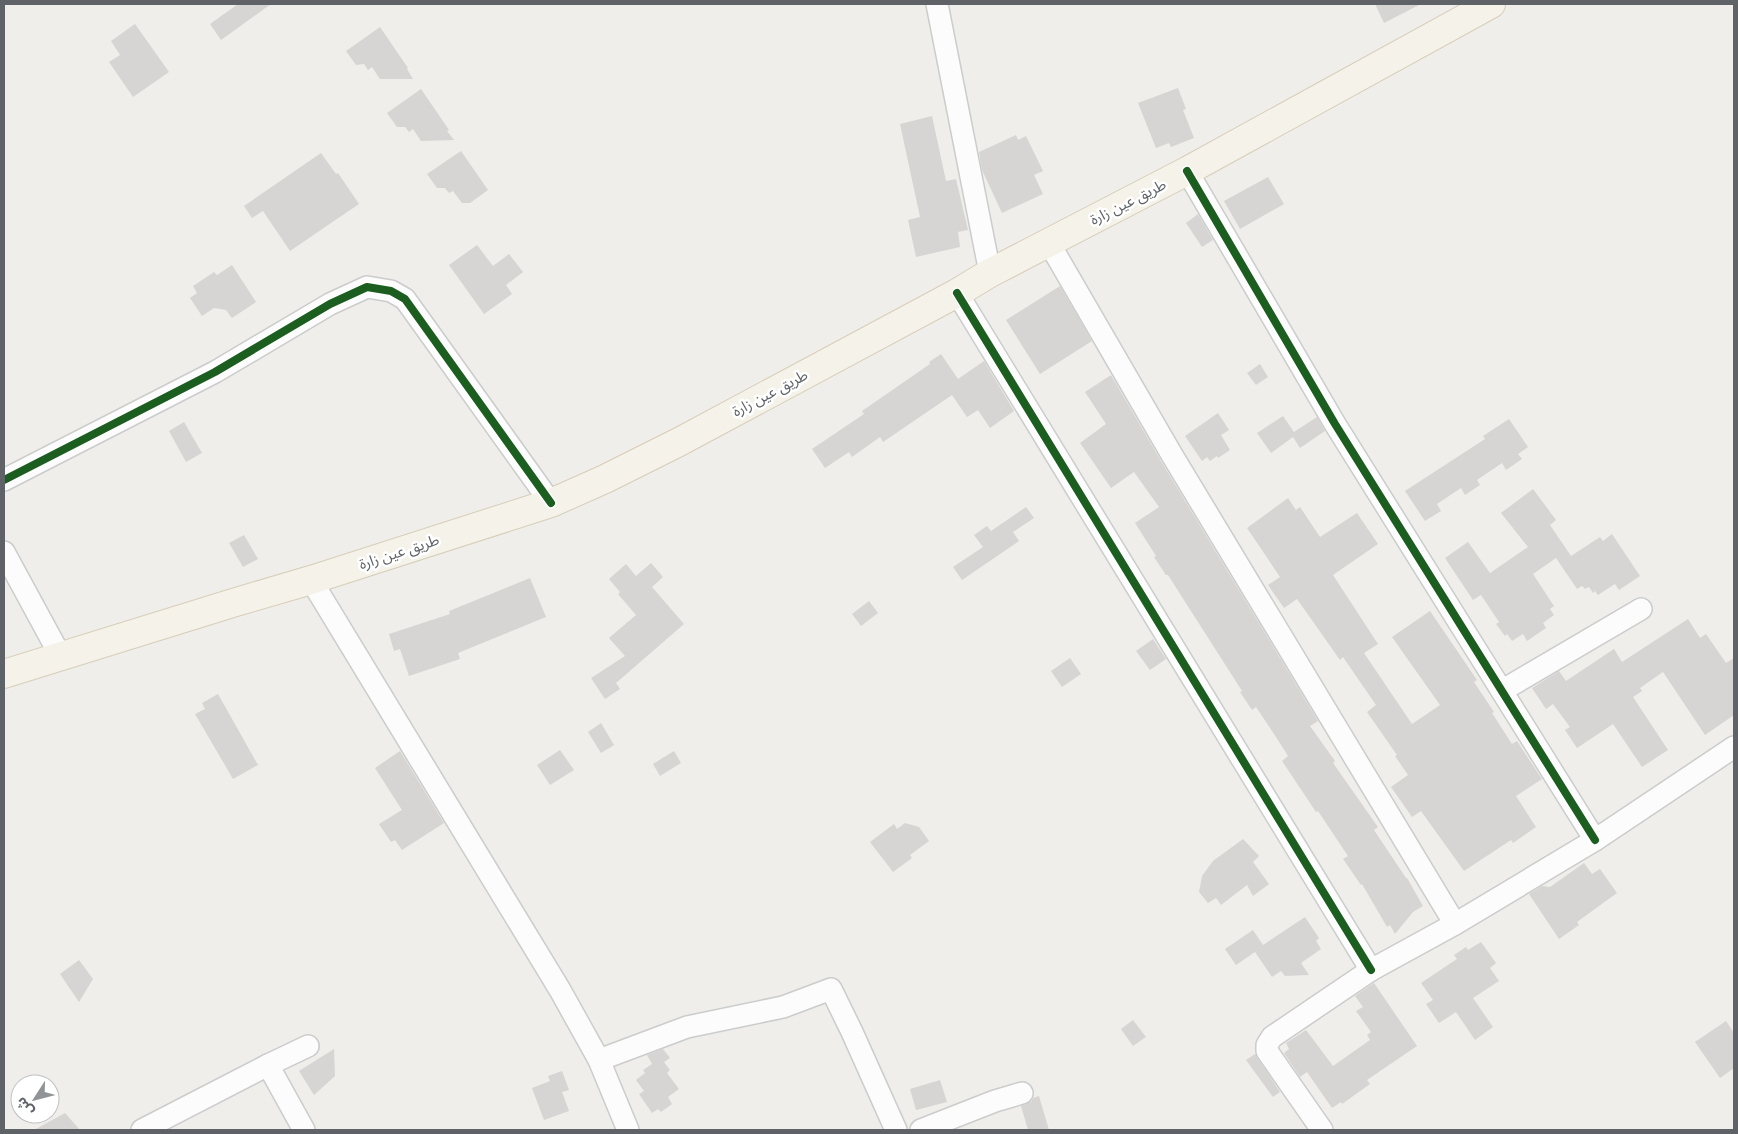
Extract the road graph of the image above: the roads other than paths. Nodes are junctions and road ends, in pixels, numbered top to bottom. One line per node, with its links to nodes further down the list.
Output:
1 (937, 4): 5 (street)
2 (1491, 4): 3 (main road, طريق عين زارة)
3 (1188, 171): 4 (main road, طريق عين زارة); 14 (street)
4 (1049, 243): 5 (main road, طريق عين زارة); 17 (street)
5 (990, 273): 6 (main road, طريق عين زارة)
6 (957, 293): 8 (main road, طريق عين زارة); 18 (street)
7 (4, 480): 8 (street)
8 (551, 503): 10 (main road, طريق عين زارة)
9 (4, 552): 12 (street)
10 (311, 580): 12 (main road, طريق عين زارة); 20 (street)
11 (1641, 609): 14 (street)
12 (61, 656): 13 (main road, طريق عين زارة)
13 (4, 674)
14 (1503, 690): 16 (street)
15 (1734, 747): 16 (street)
16 (1596, 840): 17 (street)
17 (1455, 924): 18 (street)
18 (1371, 970): 28 (street)
19 (308, 1046): 21 (street)
20 (599, 1060): 25 (street); 26 (street)
21 (268, 1065): 23 (street); 24 (street)
22 (1022, 1093): 27 (street)
23 (142, 1130)
24 (304, 1130)
25 (628, 1130)
26 (896, 1130)
27 (921, 1130)
28 (1322, 1130)

